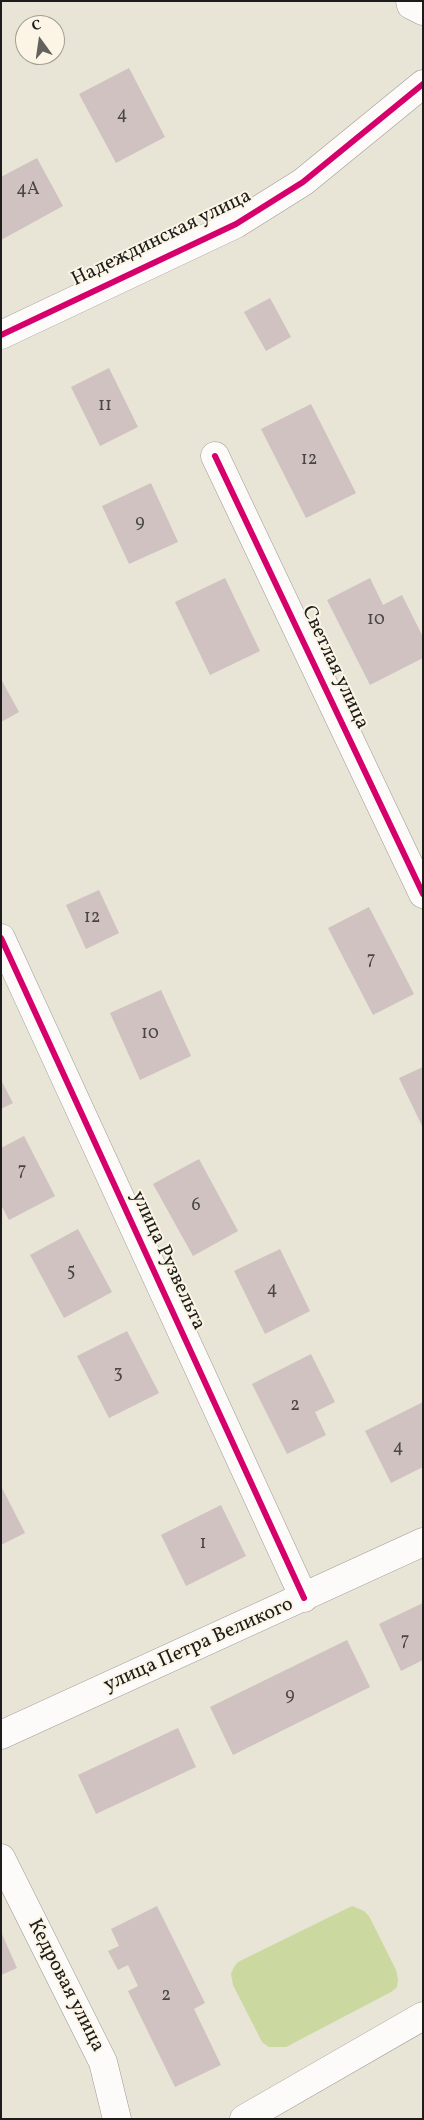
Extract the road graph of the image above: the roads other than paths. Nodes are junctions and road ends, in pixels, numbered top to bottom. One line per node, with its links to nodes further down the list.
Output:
1 (410, 1): 2 (street)
2 (423, 12)
3 (423, 84): 4 (street, Надеждинская улица)
4 (1, 335)
5 (215, 456): 6 (street, Светлая улица)
6 (423, 894)
7 (1, 938): 9 (street, улица Рузвельта)
8 (423, 1542): 9 (street, улица Петра Великого)
9 (304, 1598): 10 (street, улица Петра Великого)
10 (1, 1736)
11 (1, 1858): 13 (street, Кедровая улица)
12 (423, 2016): 14 (street)
13 (117, 2119)
14 (244, 2119)

